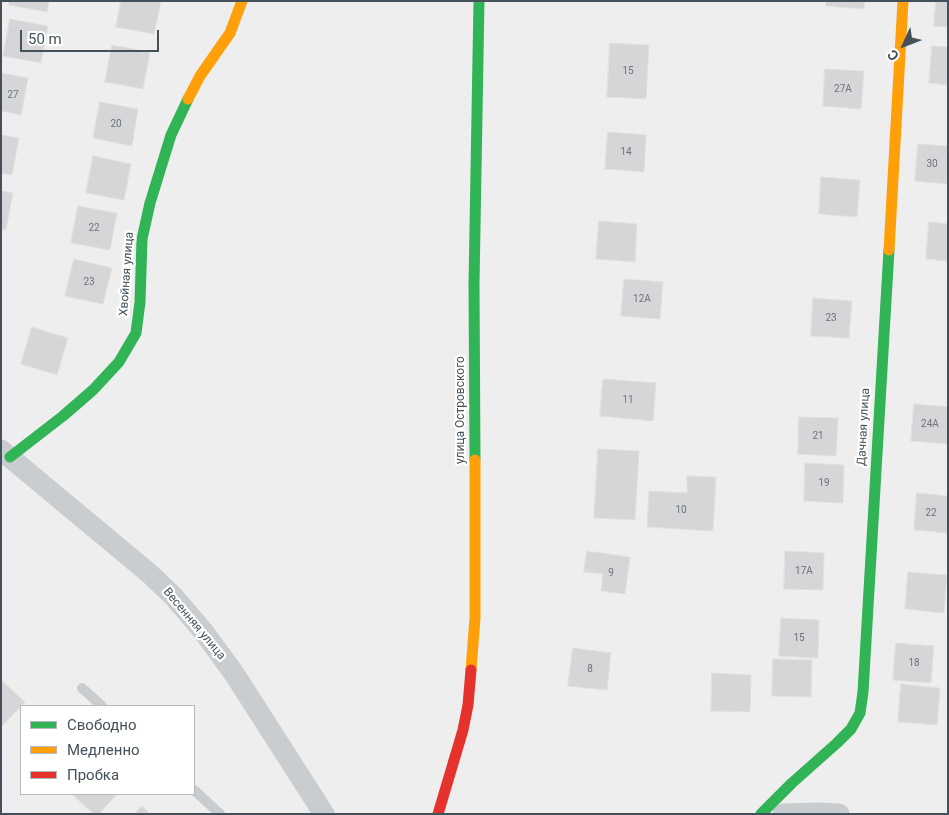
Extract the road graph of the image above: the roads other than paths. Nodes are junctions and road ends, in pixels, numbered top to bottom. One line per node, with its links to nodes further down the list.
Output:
1 (242, 1): 4 (street, Хвойная улица)
2 (479, 1): 10 (street, улица Островского)
3 (903, 1): 11 (street, Дачная улица)
4 (6, 454): 9 (street, Весенняя улица)
5 (82, 688): 6 (lane)
6 (101, 705)
7 (195, 791): 8 (lane)
8 (220, 814)
9 (324, 814)
10 (438, 814)
11 (761, 814)
12 (783, 814): 13 (street)
13 (839, 814)

